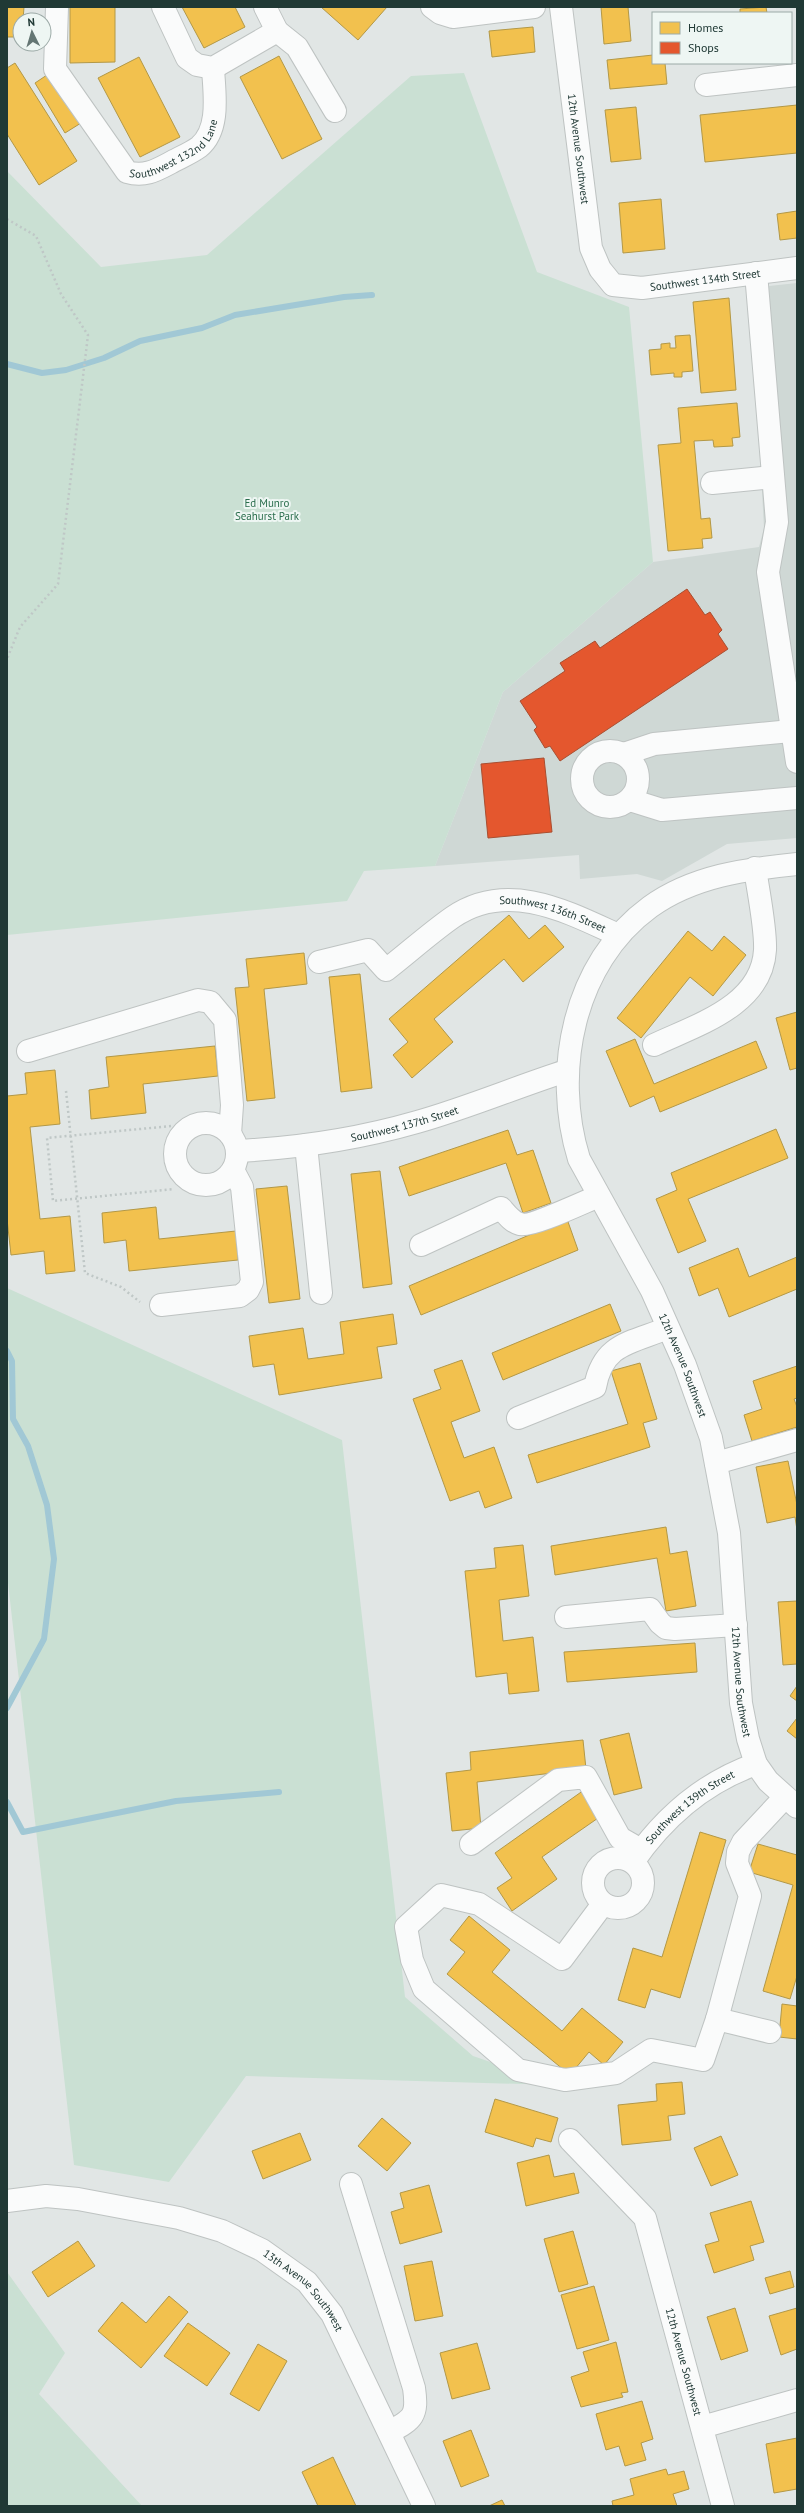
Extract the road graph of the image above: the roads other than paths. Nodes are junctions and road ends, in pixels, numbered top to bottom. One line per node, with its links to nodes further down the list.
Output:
1 (57, 7): 8 (street, Southwest 132nd Lane)
2 (163, 7): 8 (street)
3 (265, 7): 7 (street)
4 (432, 7): 5 (street)
5 (534, 7)
6 (561, 7): 14 (street, 12th Avenue Southwest)
7 (277, 31): 8 (street); 11 (street)
8 (213, 68)
9 (797, 75): 10 (street)
10 (706, 85)
11 (334, 111)
12 (797, 268): 13 (street, Southwest 134th Street)
13 (756, 273): 14 (street, Southwest 134th Street); 15 (street)
14 (613, 285)
15 (773, 477): 16 (street); 17 (street)
16 (712, 483)
17 (791, 731): 18 (street); 19 (street)
18 (624, 754): 21 (street); 21 (street)
19 (797, 762)
20 (797, 798): 21 (street)
21 (630, 800)
22 (797, 864): 23 (street, Southwest 136th Street)
23 (755, 868): 24 (street, Southwest 136th Street); 26 (street)
24 (618, 935): 25 (street, Southwest 136th Street); 28 (street, 12th Avenue Southwest)
25 (319, 962)
26 (654, 1045)
27 (28, 1051): 30 (street)
28 (566, 1071): 29 (street, Southwest 137th Street); 31 (street, 12th Avenue Southwest)
29 (306, 1145): 30 (street, Southwest 137th Street); 33 (street)
30 (233, 1152): 34 (street)
31 (599, 1196): 32 (street); 35 (street, 12th Avenue Southwest)
32 (422, 1245)
33 (321, 1293)
34 (161, 1305)
35 (668, 1328): 36 (street); 38 (street, 12th Avenue Southwest)
36 (518, 1418)
37 (797, 1440): 38 (street)
38 (716, 1463): 40 (street, 12th Avenue Southwest)
39 (566, 1616): 40 (street)
40 (736, 1625): 41 (street, 12th Avenue Southwest)
41 (756, 1764): 42 (street, 12th Avenue Southwest); 44 (street, Southwest 139th Street)
42 (791, 1802): 46 (street)
43 (470, 1844): 44 (street)
44 (637, 1856): 45 (street); 45 (street)
45 (604, 1904): 46 (street)
46 (717, 2019): 47 (street)
47 (770, 2032)
48 (570, 2140): 52 (street, 12th Avenue Southwest)
49 (351, 2184): 53 (street)
50 (7, 2201): 53 (street, 13th Avenue Southwest)
51 (797, 2400): 52 (street)
52 (702, 2427): 55 (street, 12th Avenue Southwest)
53 (390, 2432): 54 (street, 13th Avenue Southwest)
54 (424, 2506)
55 (723, 2506)

